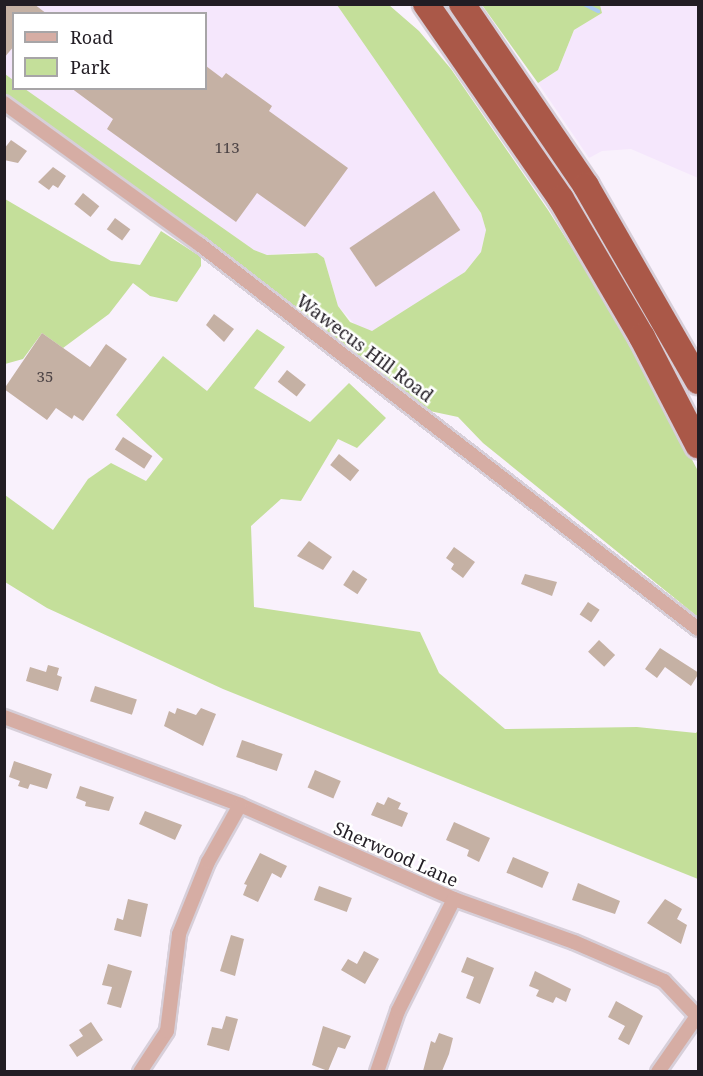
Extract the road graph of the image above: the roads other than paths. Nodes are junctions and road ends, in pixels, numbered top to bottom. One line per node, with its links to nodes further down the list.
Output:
1 (406, 4): 4 (highway)
2 (426, 4): 4 (highway)
3 (462, 4): 6 (highway)
4 (492, 95): 7 (highway)
5 (4, 103): 8 (street, Wawecus Hill Road)
6 (699, 381)
7 (699, 445)
8 (699, 629)
9 (4, 717): 10 (street, Sherwood Lane)
10 (240, 805): 11 (street, Sherwood Lane); 13 (street)
11 (454, 899): 12 (street, Sherwood Lane); 14 (street)
12 (698, 1017): 15 (street, Sherwood Lane)
13 (140, 1071)
14 (377, 1071)
15 (658, 1071)

